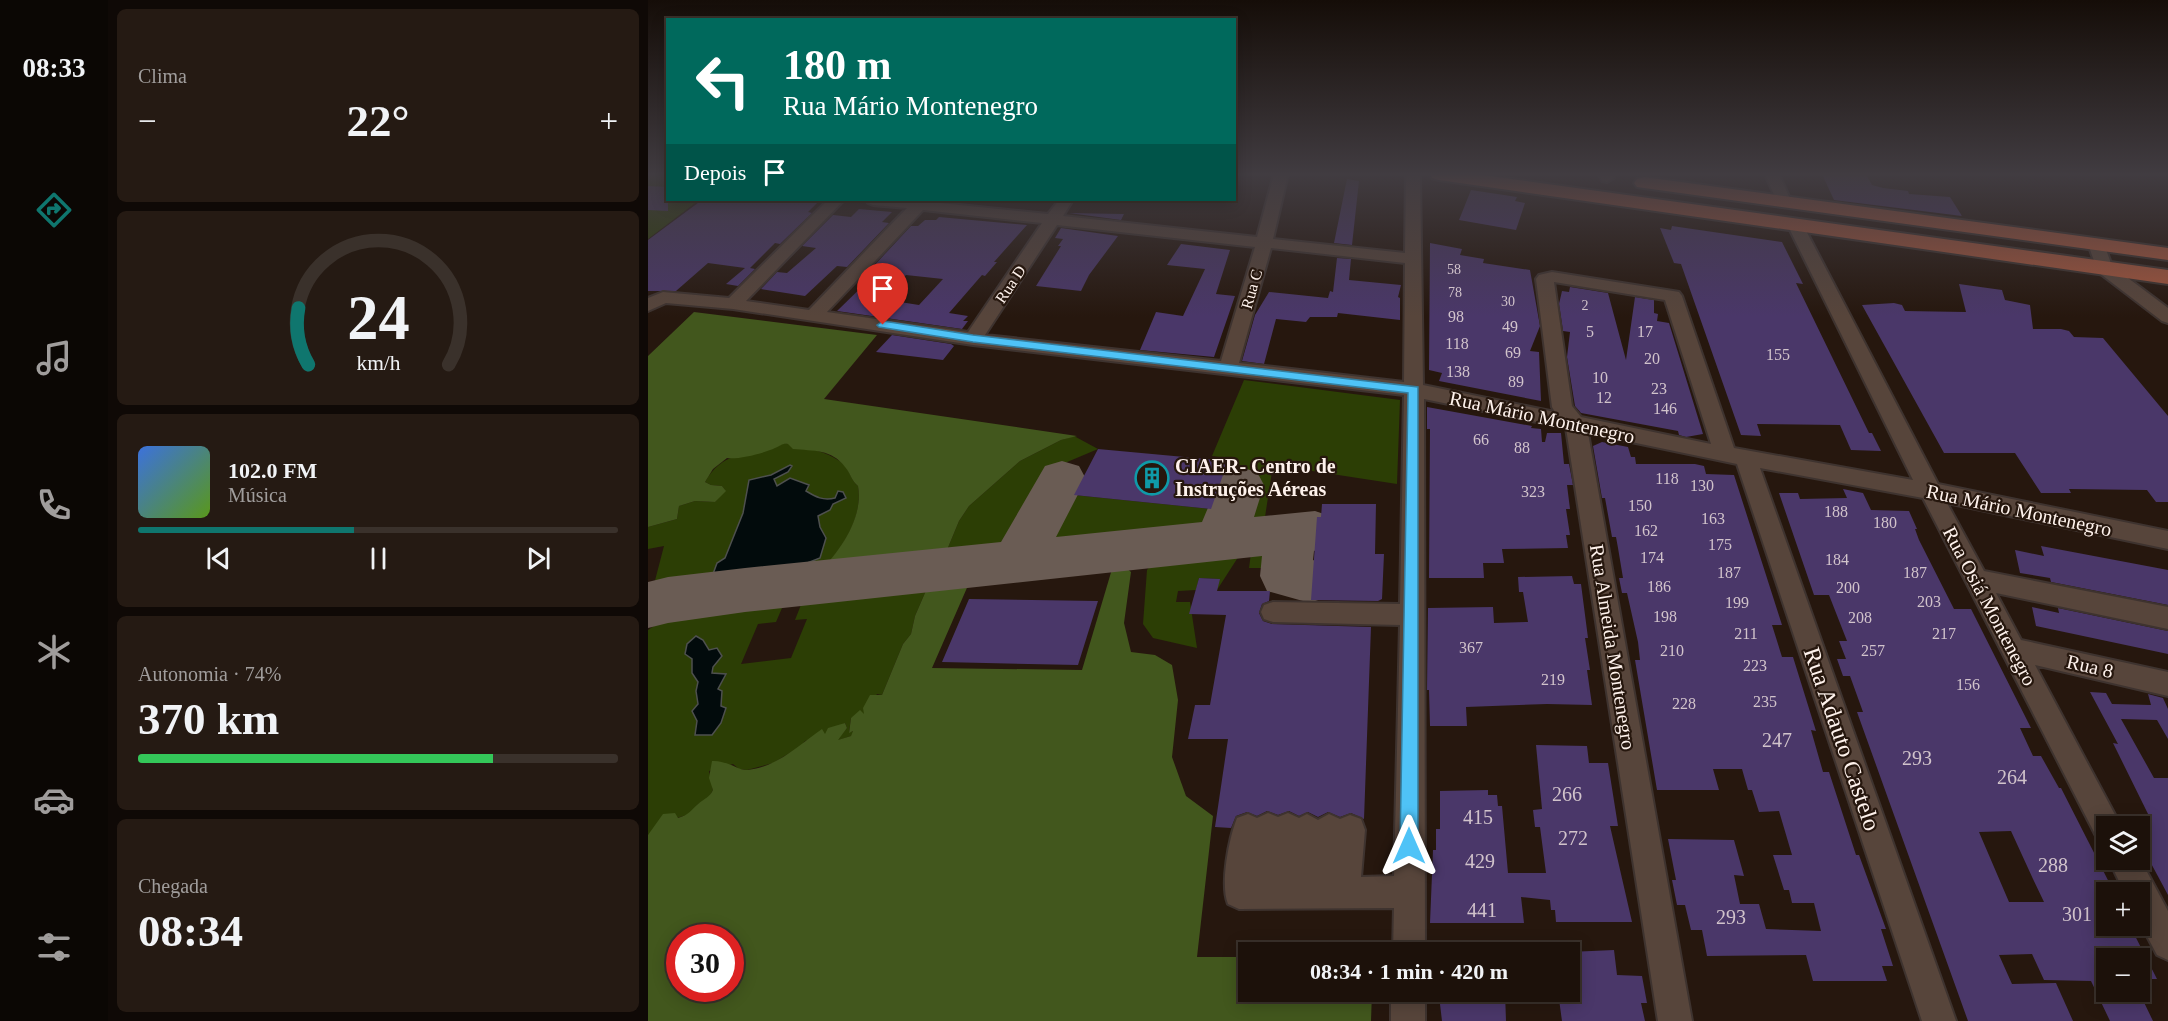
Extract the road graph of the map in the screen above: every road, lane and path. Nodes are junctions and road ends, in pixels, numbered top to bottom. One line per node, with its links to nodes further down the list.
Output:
1 (815, 222): 20 (street)
2 (903, 222): 21 (street)
3 (1053, 222): 23 (street, Rua D)
4 (1069, 222): 10 (street)
5 (1269, 222): 10 (street, Rua C)
6 (1413, 222): 13 (street)
7 (1781, 222): 9 (main road)
8 (1933, 222): 11 (main road)
9 (1795, 224): 14 (main road); 28 (street, Rua Osiá Montenegro)
10 (1264, 243): 13 (street); 24 (street, Rua C)
11 (2096, 244): 12 (main road); 14 (street); 15 (street)
12 (2168, 254)
13 (1413, 259): 25 (street)
14 (2104, 268): 15 (main road); 22 (street)
15 (2131, 272): 16 (main road); 18 (street)
16 (2168, 277)
17 (1673, 296): 26 (street, Rua Almeida Montenegro); 27 (street, Rua Adauto Castelo)
18 (2168, 299)
19 (654, 302): 20 (street, Rua Mário Montenegro)
20 (733, 304): 21 (street, Rua Mário Montenegro)
21 (815, 314): 23 (street, Rua Mário Montenegro)
22 (2168, 317)
23 (973, 339): 24 (street, Rua Mário Montenegro)
24 (1228, 370): 25 (street, Rua Mário Montenegro)
25 (1414, 390): 26 (street, Rua Mário Montenegro); 34 (street)
26 (1576, 425): 27 (street, Rua Mário Montenegro); 47 (street, Rua Almeida Montenegro)
27 (1735, 456): 28 (street, Rua Mário Montenegro); 48 (street, Rua Adauto Castelo)
28 (1930, 491): 30 (street, Rua Mário Montenegro); 32 (street, Rua Osiá Montenegro)
29 (2049, 532): 31 (street)
30 (2168, 540)
31 (2168, 555)
32 (1977, 579): 35 (street); 36 (street, Rua Osiá Montenegro)
33 (1273, 612): 34 (street)
34 (1411, 615): 42 (street)
35 (2168, 618)
36 (2013, 649): 37 (street, Rua 8); 38 (street, Rua Osiá Montenegro)
37 (2168, 684)
38 (2101, 816)
39 (1298, 829): 41 (street); 41 (street); 41 (street)
40 (2129, 870): 44 (street)
41 (1302, 892): 42 (street)
42 (1409, 892): 43 (street)
43 (1408, 942)
44 (2168, 944)
45 (1408, 1002): 46 (street)
46 (1408, 1021)
47 (1675, 1021)
48 (1939, 1021)

